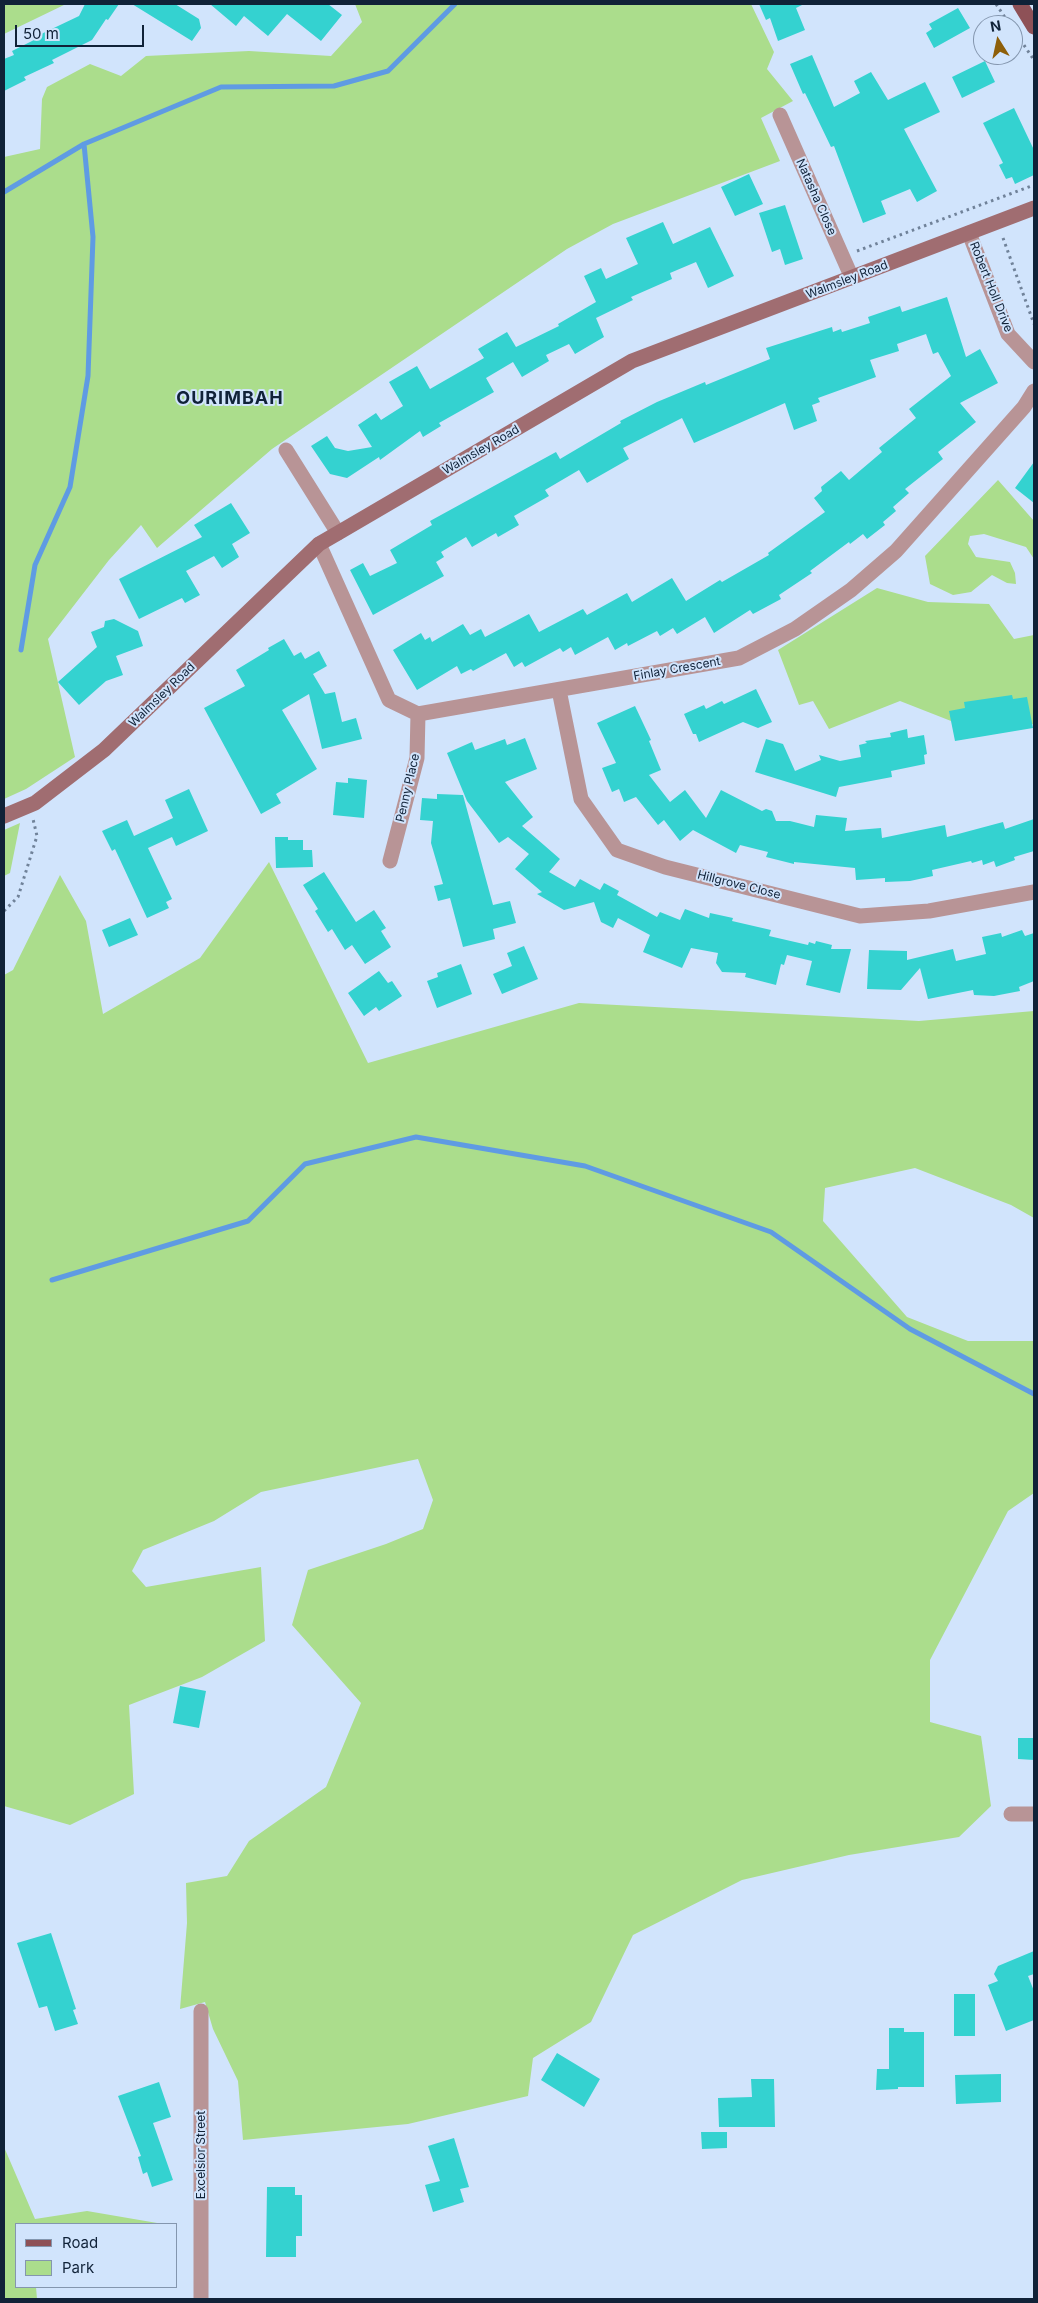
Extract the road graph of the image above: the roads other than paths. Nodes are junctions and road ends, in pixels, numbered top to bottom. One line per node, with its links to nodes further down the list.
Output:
1 (1020, 4): 2 (main road)
2 (1034, 27)
3 (780, 115): 6 (street, Natasha Close)
4 (1034, 208): 5 (street, Walmsley Road)
5 (969, 233): 6 (street, Walmsley Road); 7 (street, Robert Holl Drive)
6 (852, 278): 10 (street, Walmsley Road)
7 (1034, 362)
8 (1034, 391): 12 (street, Finlay Crescent)
9 (286, 450): 10 (street)
10 (338, 533): 11 (street, Walmsley Road)
11 (319, 544): 13 (street); 14 (street, Walmsley Road)
12 (559, 690): 13 (street, Finlay Crescent); 16 (street, Hillgrove Close)
13 (418, 714): 15 (street, Penny Place)
14 (4, 816)
15 (390, 861)
16 (1034, 892)
17 (1011, 1814): 18 (street)
18 (1034, 1814)
19 (201, 2011): 20 (street, Excelsior Street)
20 (201, 2299)

